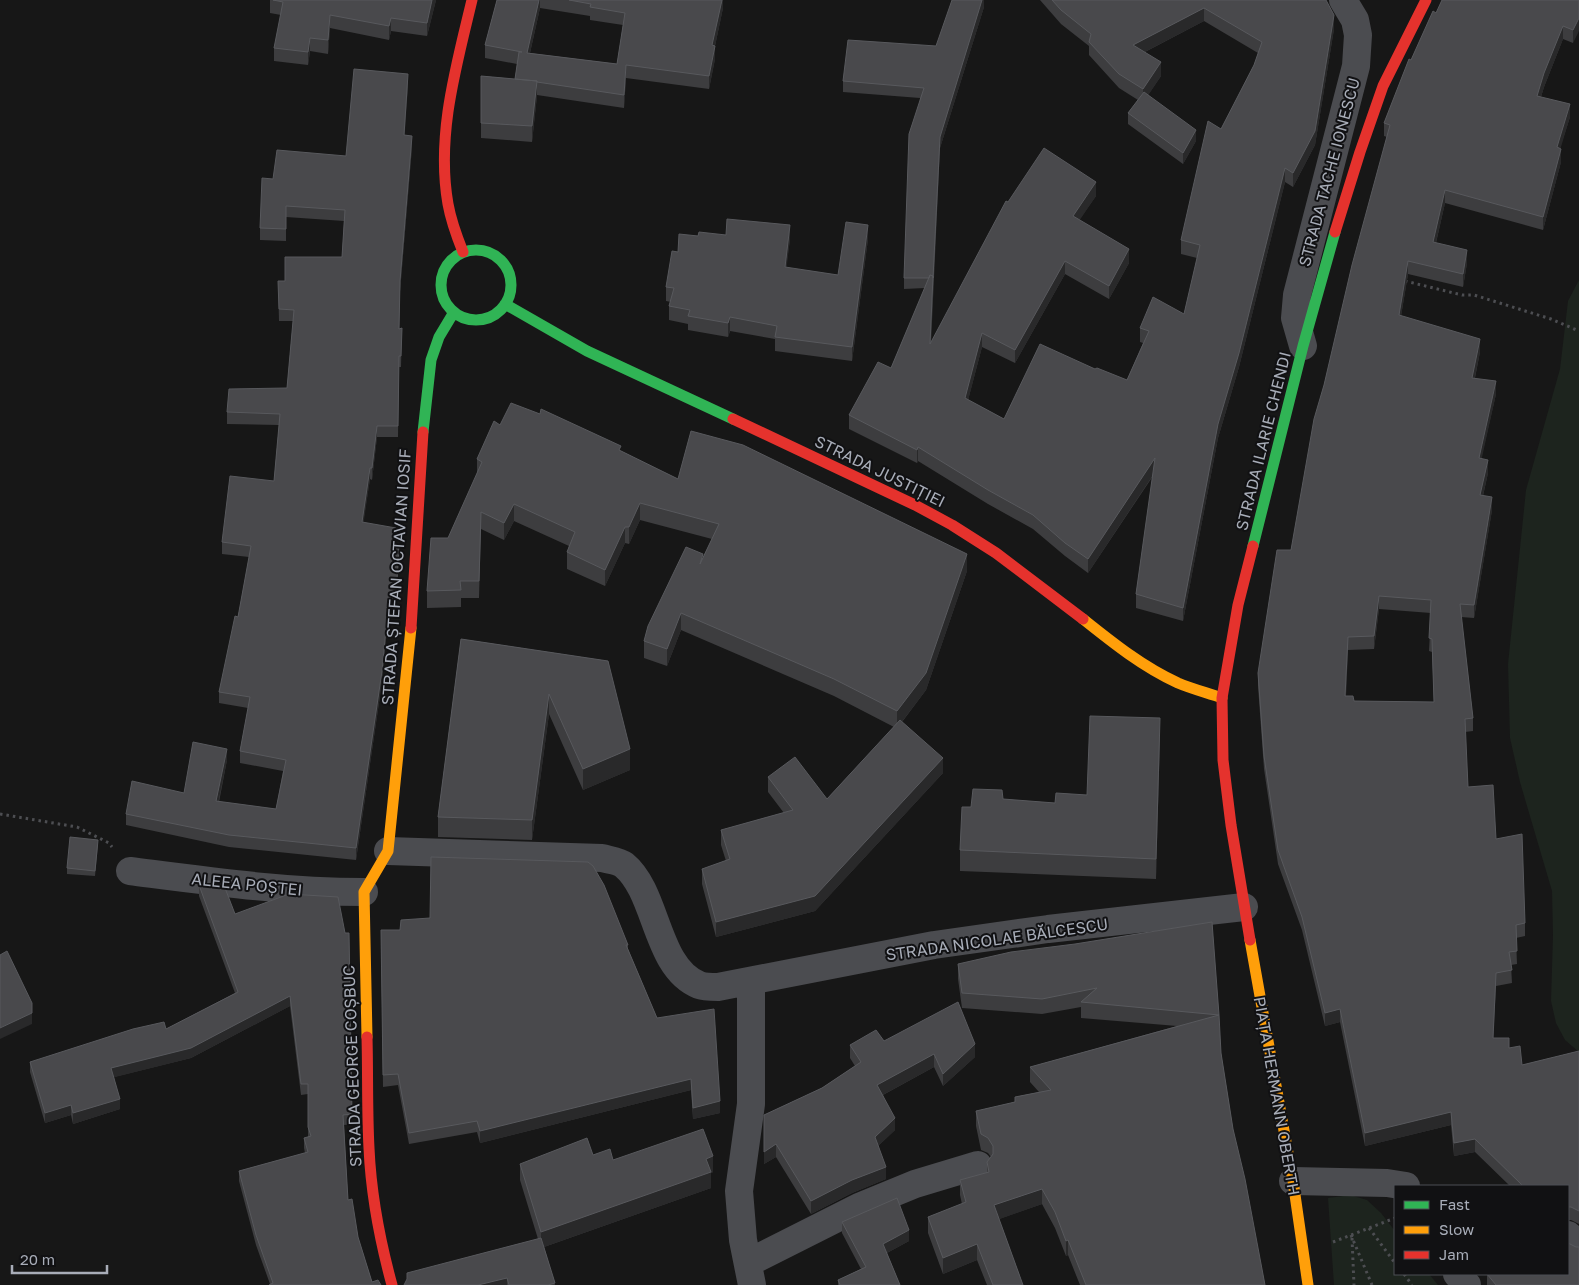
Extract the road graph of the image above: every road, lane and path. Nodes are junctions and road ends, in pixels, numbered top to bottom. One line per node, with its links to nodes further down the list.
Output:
1 (472, 0): 4 (main road)
2 (1343, 0): 9 (street, STRADA TACHE IONESCU)
3 (1426, 0): 9 (main road, STRADA ILARIE CHENDI)
4 (463, 252): 6 (main road); 7 (main road)
5 (1404, 281): 8 (path)
6 (505, 304): 7 (main road); 10 (main road, STRADA JUSTIȚIEI)
7 (454, 312): 12 (main road, STRADA ȘTEFAN OCTAVIAN IOSIF)
8 (1579, 331)
9 (1303, 346): 10 (main road, STRADA ILARIE CHENDI)
10 (1222, 698): 15 (main road, STRADA ILARIE CHENDI)
11 (0, 814): 13 (path)
12 (388, 850): 14 (main road); 16 (street, STRADA NICOLAE BĂLCESCU)
13 (130, 870): 14 (street, ALEEA POȘTEI)
14 (364, 892): 29 (main road, STRADA GEORGE COȘBUC)
15 (1244, 907): 16 (street, STRADA NICOLAE BĂLCESCU); 18 (main road, PIAȚA HERMANN OBERTH)
16 (752, 982): 27 (street)
17 (978, 1165): 27 (street)
18 (1293, 1181): 19 (street); 25 (main road, PIAȚA HERMANN OBERTH)
19 (1394, 1189)
20 (1394, 1218): 21 (path)
21 (1369, 1228): 22 (path); 26 (path)
22 (1351, 1235): 25 (path); 31 (path); 32 (path)
23 (1569, 1236): 24 (street)
24 (1579, 1245)
25 (1304, 1252): 30 (main road, PIAȚA HERMANN OBERTH)
26 (1394, 1262)
27 (750, 1274)
28 (1458, 1275): 33 (street)
29 (392, 1285)
30 (1308, 1285)
31 (1354, 1285)
32 (1372, 1285)
33 (1467, 1285)

